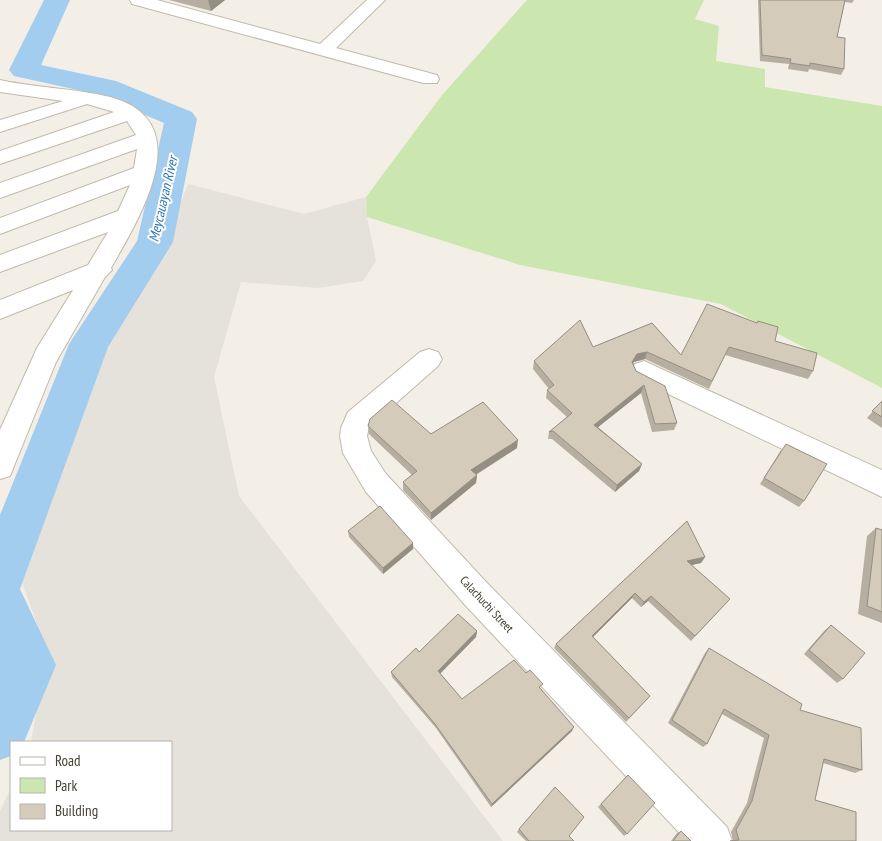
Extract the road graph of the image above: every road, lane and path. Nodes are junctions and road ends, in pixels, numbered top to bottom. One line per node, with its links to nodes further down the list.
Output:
1 (138, 0): 3 (street)
2 (377, 0): 3 (street)
3 (323, 51): 4 (street)
4 (430, 79)
5 (0, 86): 6 (street)
6 (24, 92): 7 (street); 8 (street)
7 (90, 99): 9 (street); 10 (street)
8 (0, 100)
9 (131, 113): 11 (street); 12 (street)
10 (0, 126)
11 (148, 138): 13 (street); 14 (street)
12 (0, 158)
13 (144, 172): 15 (street); 16 (street)
14 (0, 191)
15 (126, 216): 17 (street); 18 (street)
16 (0, 226)
17 (0, 264)
18 (100, 270): 19 (street); 22 (street)
19 (0, 309)
20 (429, 359): 24 (street, Calachuchi Street)
21 (644, 371): 23 (street)
22 (0, 467)
23 (882, 484)
24 (714, 841)

